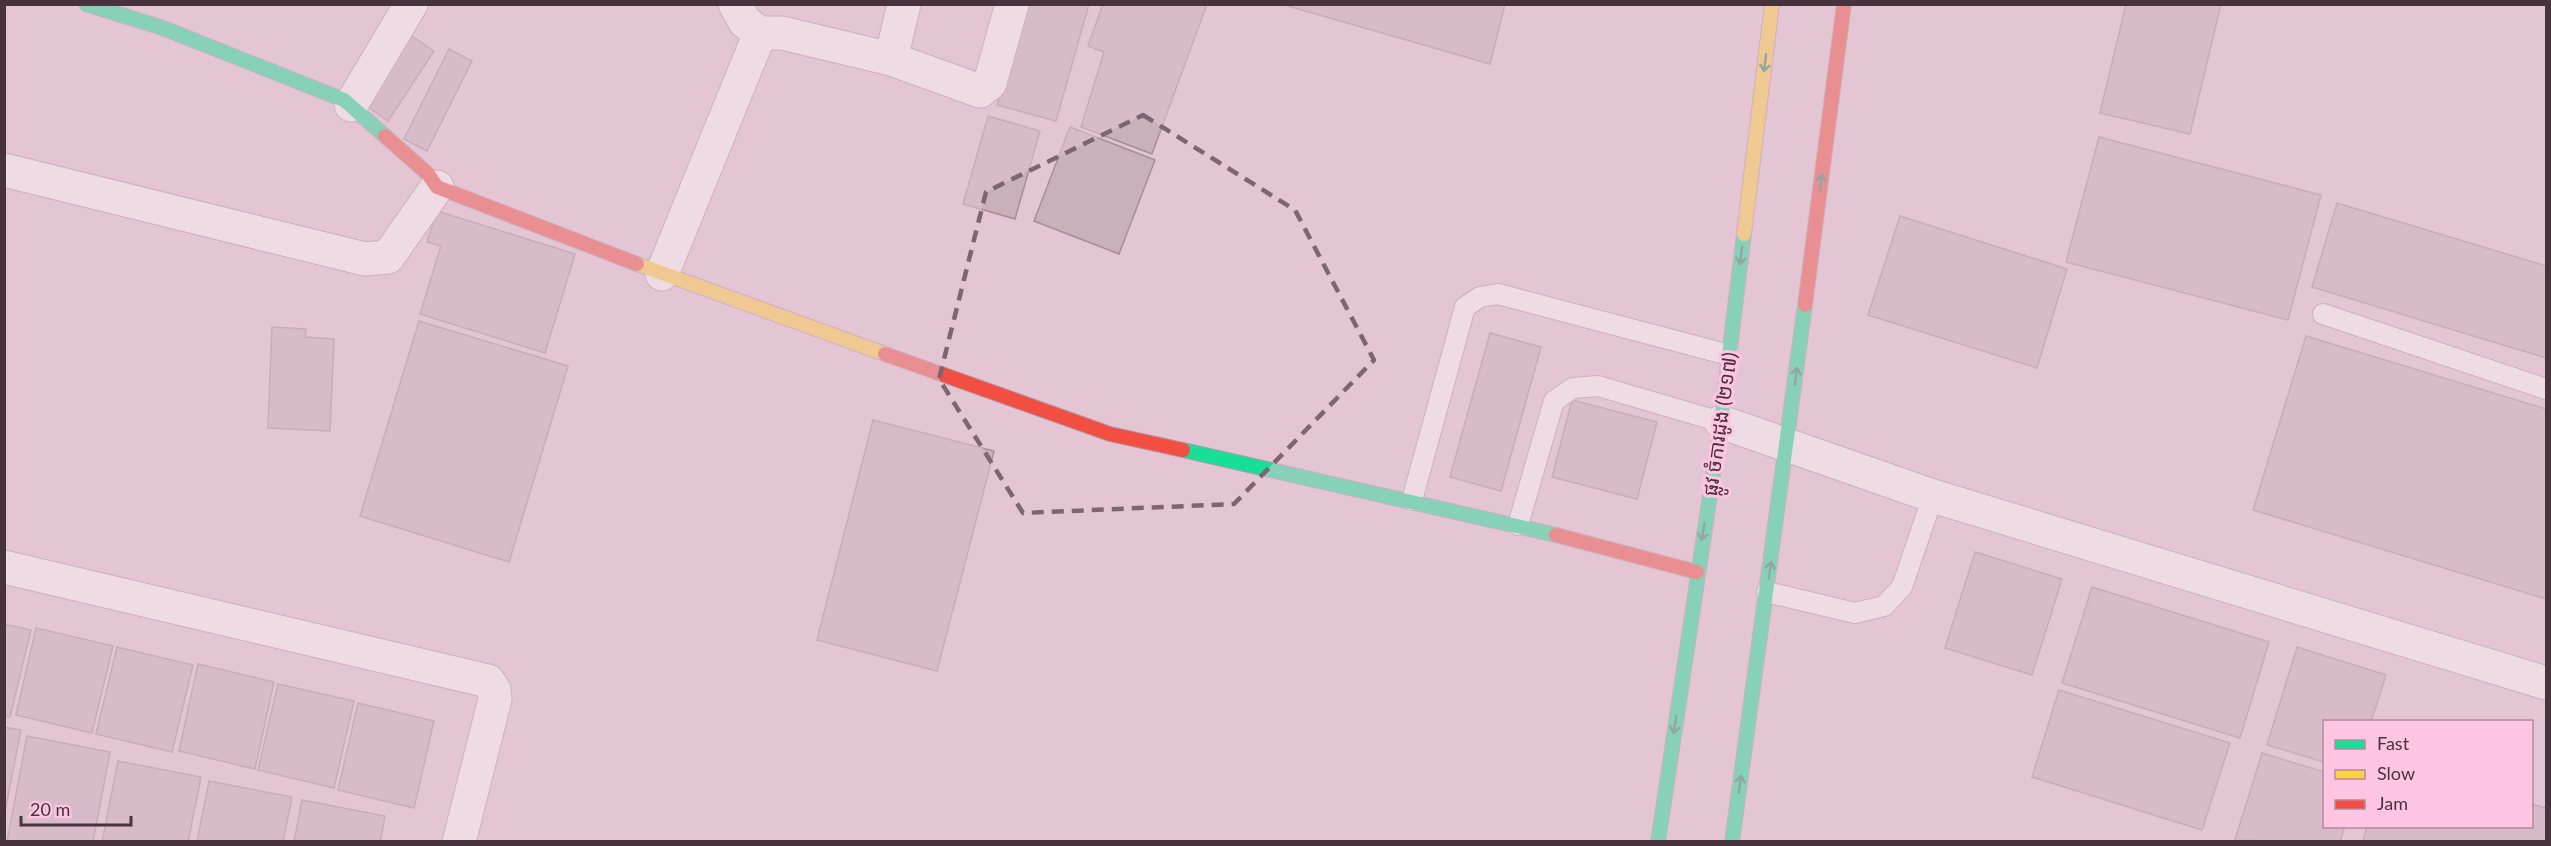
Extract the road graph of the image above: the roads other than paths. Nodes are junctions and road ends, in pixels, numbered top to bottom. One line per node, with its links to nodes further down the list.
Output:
1 (86, 4): 10 (street)
2 (411, 4): 10 (street)
3 (735, 4): 8 (street)
4 (904, 4): 9 (street)
5 (1012, 4): 9 (street)
6 (1772, 4): 15 (street, ផ្លូវ ចំការដូង (២១៧), one-way to 15)
7 (1844, 4): 18 (street, one-way to 7)
8 (760, 33): 9 (street); 13 (street)
9 (891, 59)
10 (351, 105): 12 (street)
11 (4, 170): 12 (street)
12 (436, 187): 13 (street)
13 (662, 274): 20 (street)
14 (2323, 314): 16 (lane)
15 (1729, 355): 17 (street, ផ្លូវ ចំការដូង (២១៧)); 20 (lane)
16 (2547, 390)
17 (1721, 422): 18 (street); 21 (lane); 23 (street, ផ្លូវ ចំការដូង (២១៧), one-way to 23)
18 (1787, 445): 19 (street); 24 (street, one-way to 18)
19 (1933, 496): 24 (lane); 25 (street)
20 (1412, 500): 21 (street)
21 (1518, 525): 23 (street)
22 (4, 567): 26 (street)
23 (1697, 572): 27 (street, ផ្លូវ ចំការដូង (២១៧), one-way to 27)
24 (1767, 592): 28 (street, one-way to 24)
25 (2547, 683)
26 (459, 842)
27 (1658, 842)
28 (1731, 842)

